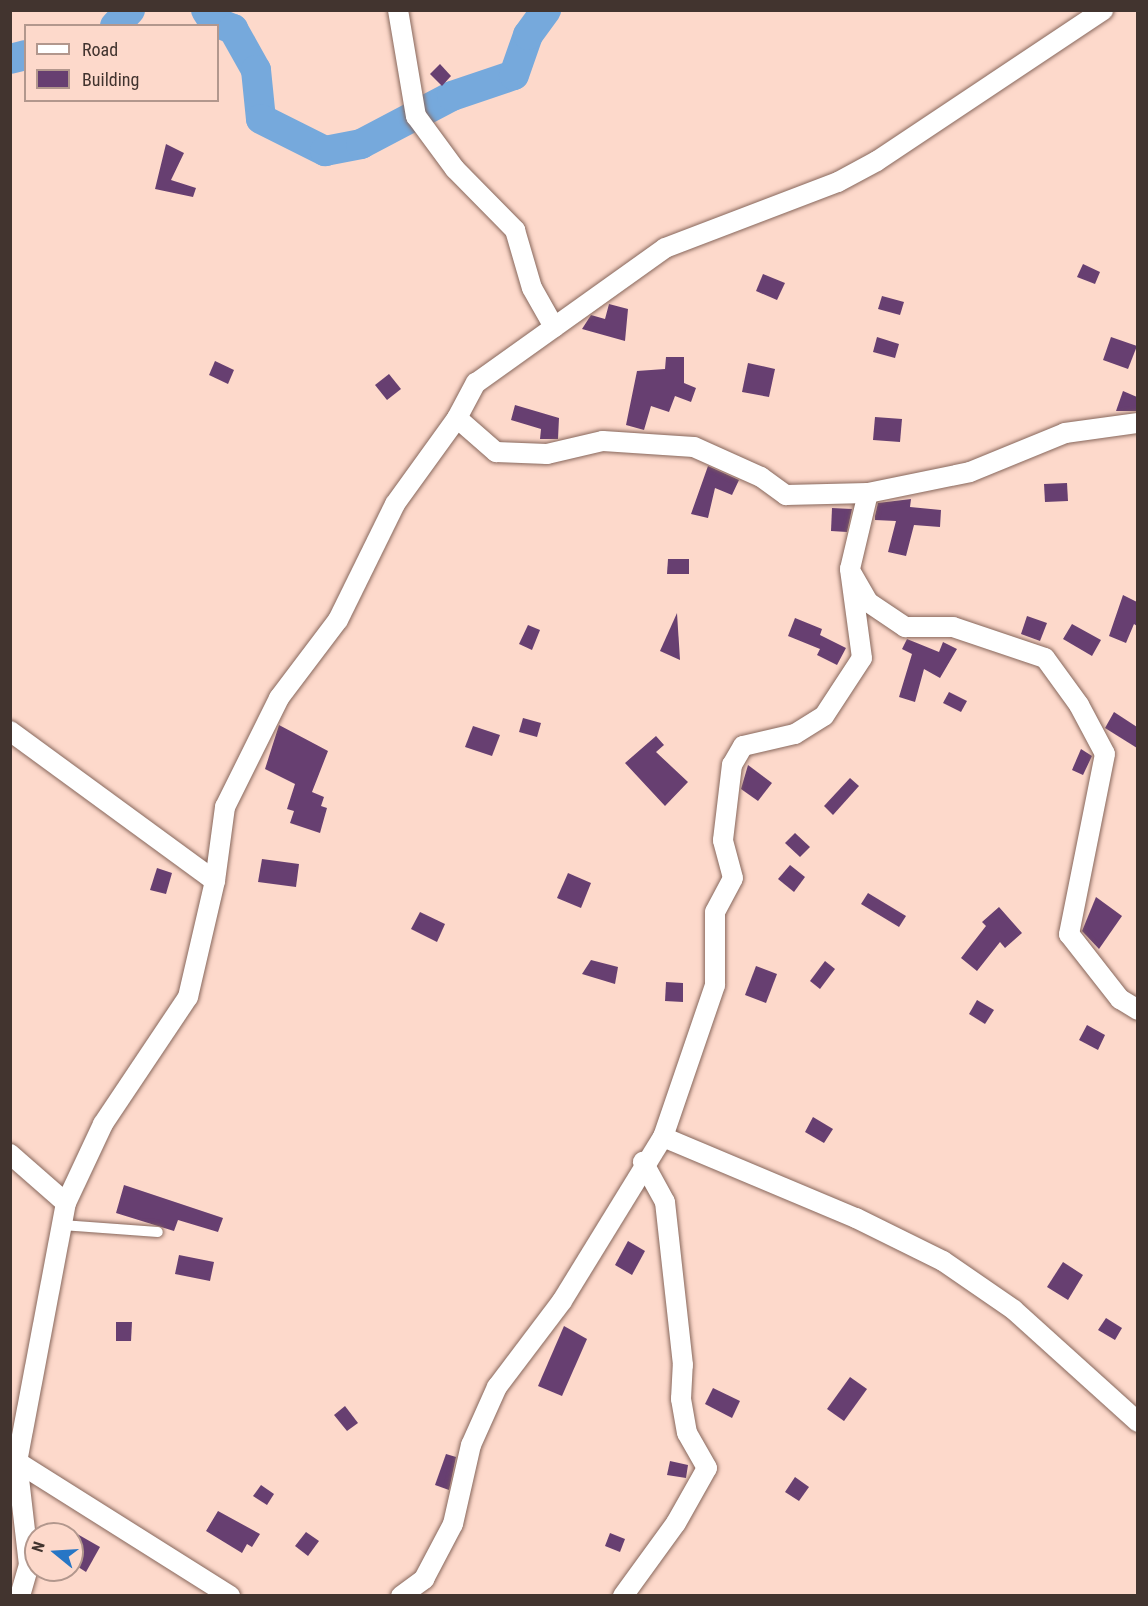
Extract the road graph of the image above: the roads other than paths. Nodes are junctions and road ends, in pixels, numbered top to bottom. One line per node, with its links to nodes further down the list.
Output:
1 (398, 10): 3 (street)
2 (1103, 10): 3 (street)
3 (554, 327): 4 (street)
4 (458, 418): 6 (street); 9 (street)
5 (1137, 423): 6 (street)
6 (868, 493): 7 (street)
7 (850, 569): 10 (street); 11 (street)
8 (10, 731): 9 (street)
9 (215, 881): 14 (street)
10 (1137, 1010)
11 (663, 1137): 13 (street); 17 (street)
12 (10, 1155): 14 (street)
13 (643, 1162): 21 (street); 22 (street)
14 (66, 1203): 15 (street)
15 (62, 1225): 16 (lane); 18 (street)
16 (158, 1232)
17 (1137, 1422)
18 (14, 1460): 19 (street); 20 (street)
19 (20, 1596)
20 (230, 1596)
21 (401, 1596)
22 (623, 1596)

